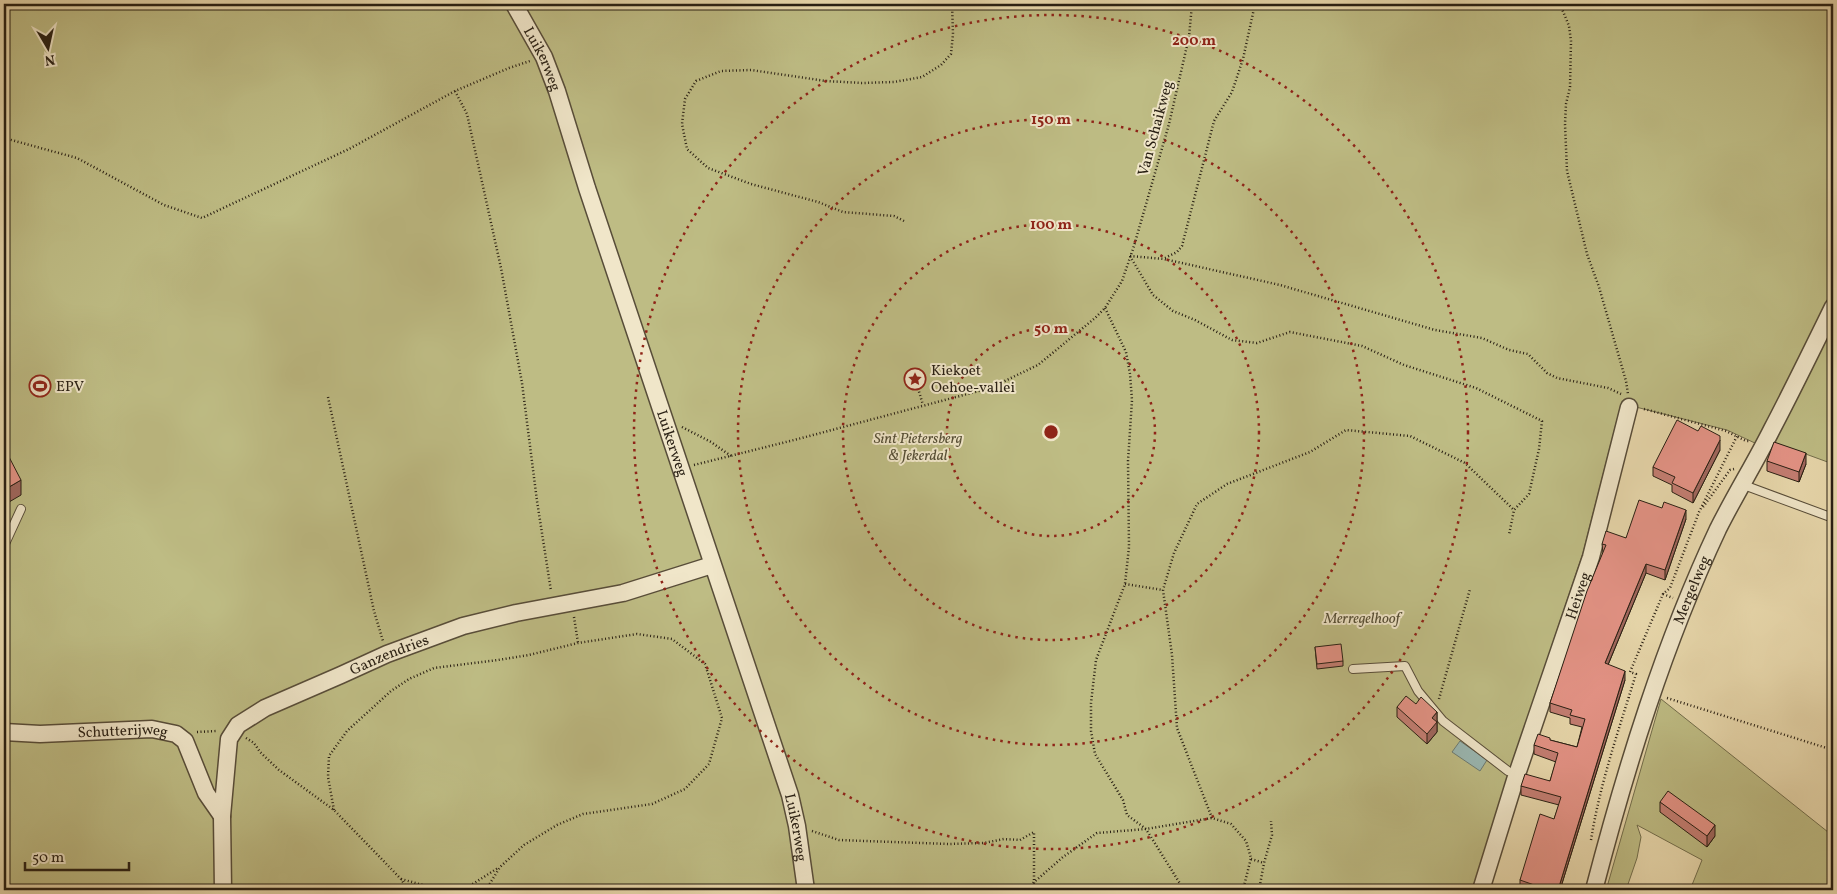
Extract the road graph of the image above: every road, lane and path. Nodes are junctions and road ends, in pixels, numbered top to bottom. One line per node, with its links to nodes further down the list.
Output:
1 (514, 4): 6 (street, Luikerweg)
2 (952, 4): 9 (path)
3 (1192, 4): 10 (path, Van Schaikweg)
4 (1255, 4): 11 (path)
5 (1560, 4): 16 (path)
6 (544, 57): 7 (path); 18 (street, Luikerweg)
7 (455, 91): 8 (path); 35 (path)
8 (4, 138)
9 (904, 221)
10 (1130, 256): 11 (path); 13 (path, Van Schaikweg); 25 (path)
11 (1164, 259): 16 (path)
12 (1833, 307): 21 (street, Mergelweg)
13 (1105, 308): 17 (path, Van Schaikweg); 31 (path)
14 (917, 385): 17 (path)
15 (328, 397): 37 (path)
16 (1630, 403): 19 (path); 45 (street, Heiweg)
17 (923, 405): 20 (path, Van Schaikweg)
18 (665, 419): 20 (path); 22 (street, Luikerweg)
19 (1753, 440)
20 (732, 456): 22 (path, Van Schaikweg)
21 (1752, 465): 23 (street, Mergelweg); 26 (path)
22 (680, 469): 30 (street, Luikerweg)
23 (1741, 484): 27 (lane); 39 (street, Mergelweg)
24 (21, 509): 29 (lane)
25 (1514, 510): 28 (path); 33 (path)
26 (1699, 512)
27 (1833, 518)
28 (1509, 534)
29 (4, 546)
30 (712, 564): 34 (street, Ganzendries); 50 (street, Luikerweg)
31 (1124, 584): 33 (path); 51 (path)
32 (1470, 589): 40 (path)
33 (1163, 590): 48 (path)
34 (572, 603): 35 (street, Ganzendries); 36 (path)
35 (553, 606): 37 (street, Ganzendries)
36 (578, 642): 46 (path); 54 (path)
37 (388, 654): 41 (street, Ganzendries)
38 (1353, 669): 40 (lane)
39 (1651, 694): 44 (path); 67 (street, Mergelweg)
40 (1435, 713): 45 (lane)
41 (235, 730): 43 (path); 46 (path); 47 (street)
42 (4, 732): 43 (street, Schutterijweg)
43 (176, 734): 47 (street, Schutterijweg)
44 (1833, 750)
45 (1512, 776): 66 (street, Heiweg)
46 (334, 810): 55 (path)
47 (222, 816): 57 (street)
48 (1212, 818): 51 (path); 52 (path)
49 (1271, 821): 53 (path)
50 (797, 826): 56 (path); 60 (street, Luikerweg)
51 (1146, 829): 56 (path); 63 (path)
52 (1251, 858): 53 (path); 64 (path)
53 (1264, 863): 65 (path)
54 (500, 868): 55 (path); 59 (path)
55 (401, 879): 58 (path)
56 (1034, 883): 61 (path); 62 (path)
57 (223, 890)
58 (408, 890)
59 (486, 890)
60 (806, 890)
61 (1025, 890)
62 (1030, 890)
63 (1184, 890)
64 (1244, 890)
65 (1258, 890)
66 (1481, 890)
67 (1594, 890)

